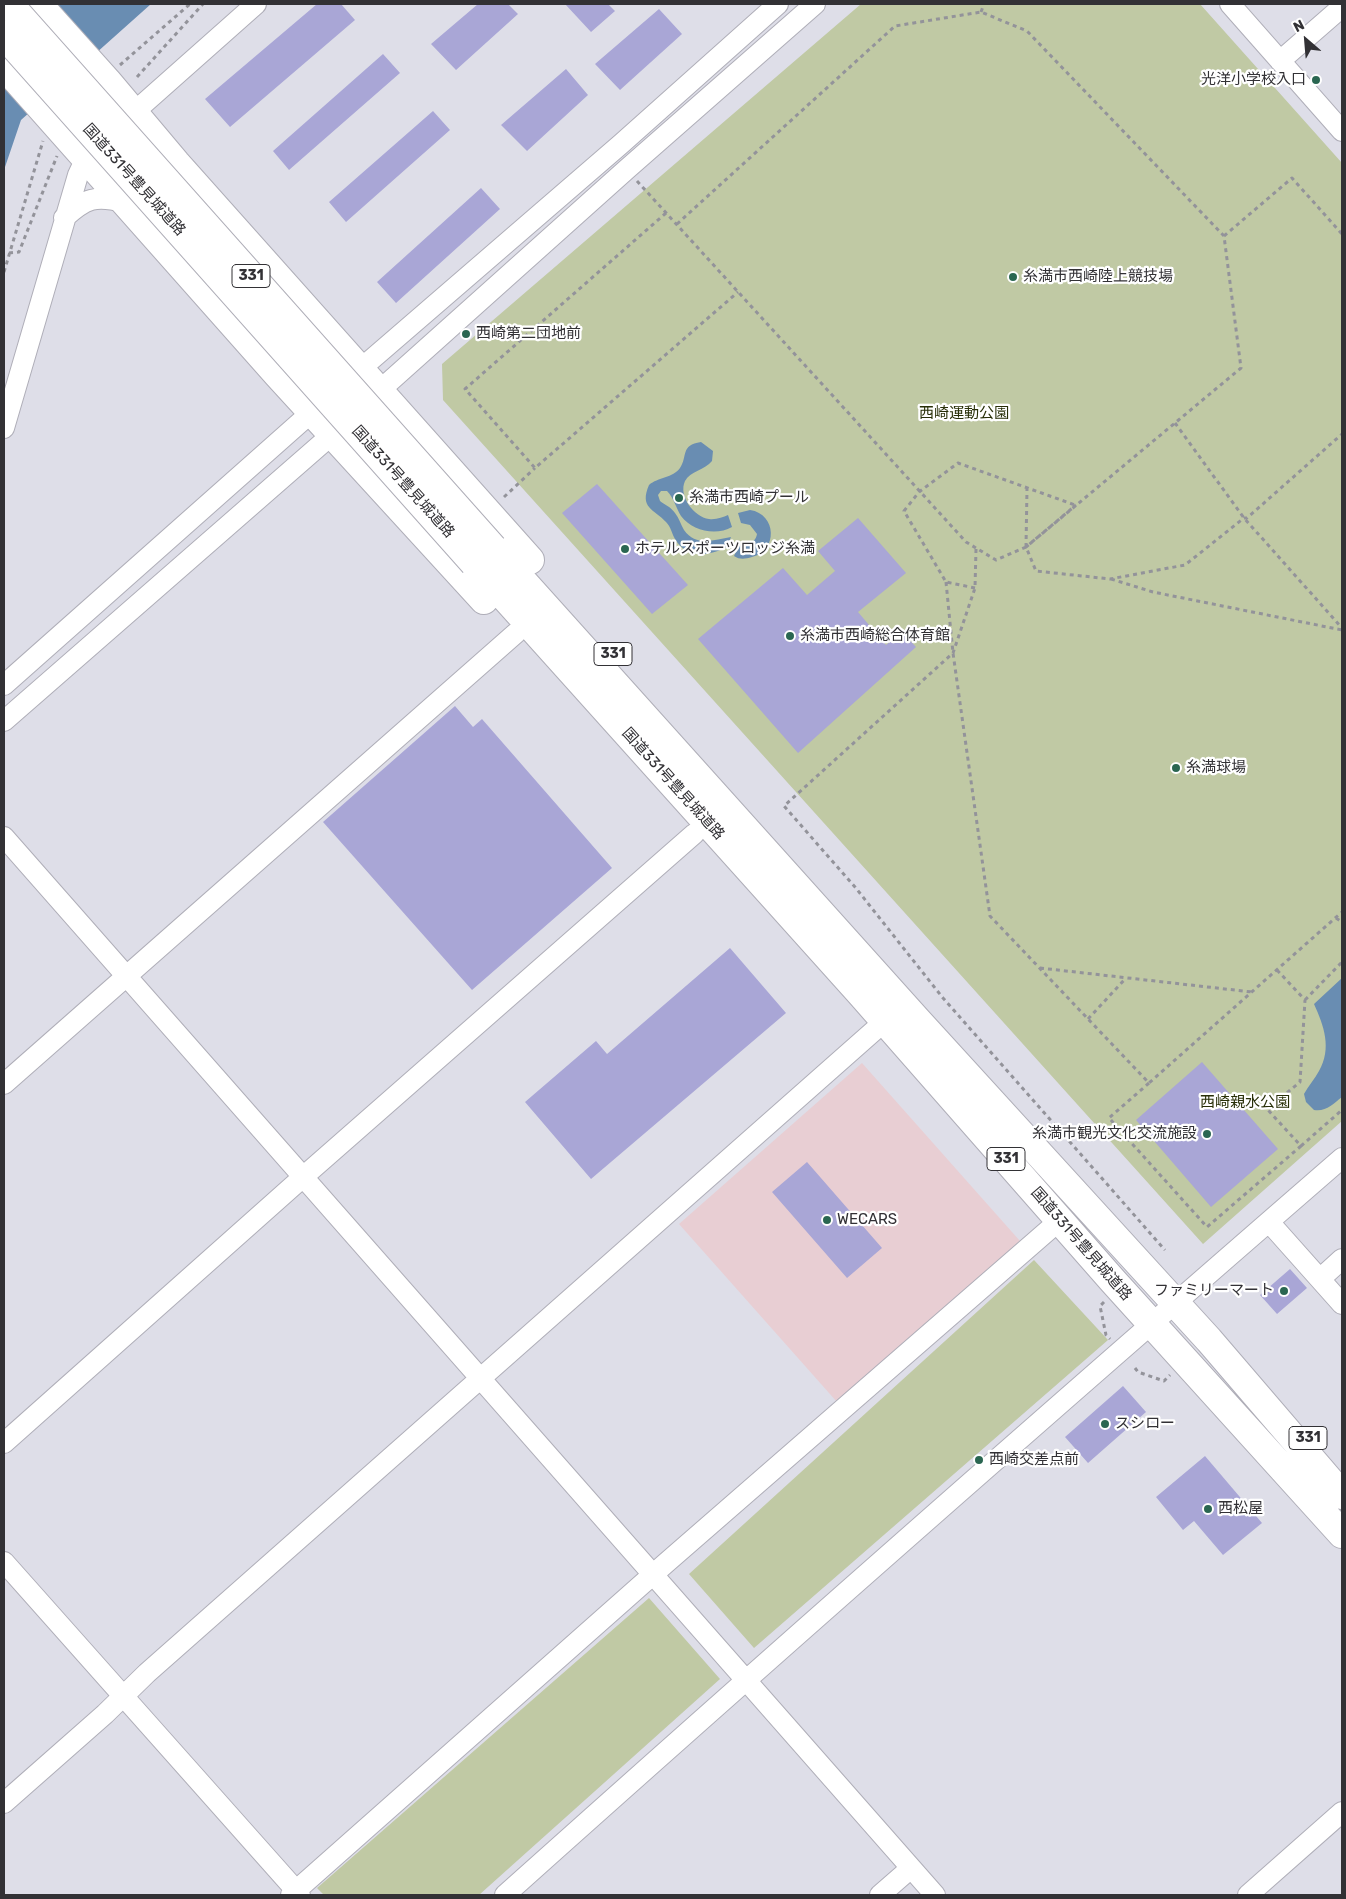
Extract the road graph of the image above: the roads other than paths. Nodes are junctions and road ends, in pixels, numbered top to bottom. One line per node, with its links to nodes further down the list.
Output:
1 (9, 4): 21 (highway, 国道331号豊見城道路 / 331, bridge)
2 (38, 4): 11 (highway, 331)
3 (256, 4): 11 (street)
4 (778, 4): 16 (street)
5 (815, 4): 17 (street)
6 (1230, 4): 9 (street)
7 (1342, 7): 9 (street)
8 (4, 35): 21 (highway, 国道331号豊見城道路 / 331, bridge)
9 (1280, 61): 12 (street)
10 (4, 66): 13 (highway, 331)
11 (134, 113): 13 (street); 16 (highway, 331)
12 (1342, 131)
13 (86, 158): 14 (highway, 331); 15 (street)
14 (124, 202): 15 (street); 18 (highway, 331)
15 (64, 218): 19 (street)
16 (360, 369): 17 (highway, 331); 18 (street)
17 (380, 390): 20 (street); 27 (highway, 331)
18 (312, 412): 20 (highway, 331); 23 (street)
19 (4, 428)
20 (333, 434): 22 (highway, 331); 24 (street)
21 (484, 555): 27 (highway, 国道331号豊見城道路 / 331); 28 (highway, 国道331号豊見城道路 / 331)
22 (516, 633): 25 (highway, 331); 29 (street)
23 (4, 685)
24 (4, 721)
25 (694, 834): 28 (highway, 331); 33 (street)
26 (4, 837): 29 (street)
27 (834, 925): 38 (highway, 国道331号豊見城道路 / 331)
28 (802, 928): 30 (highway, 国道331号豊見城道路 / 331)
29 (126, 976): 31 (street); 33 (street)
30 (884, 1021): 34 (highway, 国道331号豊見城道路 / 331); 41 (street)
31 (4, 1084)
32 (1342, 1158): 35 (street)
33 (302, 1177): 41 (street); 42 (street)
34 (1060, 1220): 40 (highway, 国道331号豊見城道路 / 331); 47 (street)
35 (1269, 1222): 37 (street); 38 (street)
36 (1342, 1259): 37 (street)
37 (1320, 1279): 39 (street)
38 (1174, 1303): 40 (street); 43 (highway, 国道331号豊見城道路 / 331)
39 (1342, 1304)
40 (1151, 1324): 43 (highway, 国道331号豊見城道路 / 331); 48 (street)
41 (479, 1378): 47 (street); 49 (street)
42 (4, 1443)
43 (1325, 1485): 44 (highway, 国道331号豊見城道路 / 331); 45 (highway, 331)
44 (1342, 1534)
45 (1342, 1550)
46 (4, 1562): 49 (street)
47 (653, 1575): 48 (street); 53 (street)
48 (746, 1680): 52 (street); 54 (street)
49 (124, 1697): 50 (street); 53 (street)
50 (4, 1804)
51 (1342, 1812): 57 (street)
52 (911, 1868): 55 (street); 56 (street)
53 (296, 1894)
54 (505, 1895)
55 (880, 1895)
56 (935, 1895)
57 (1248, 1895)

